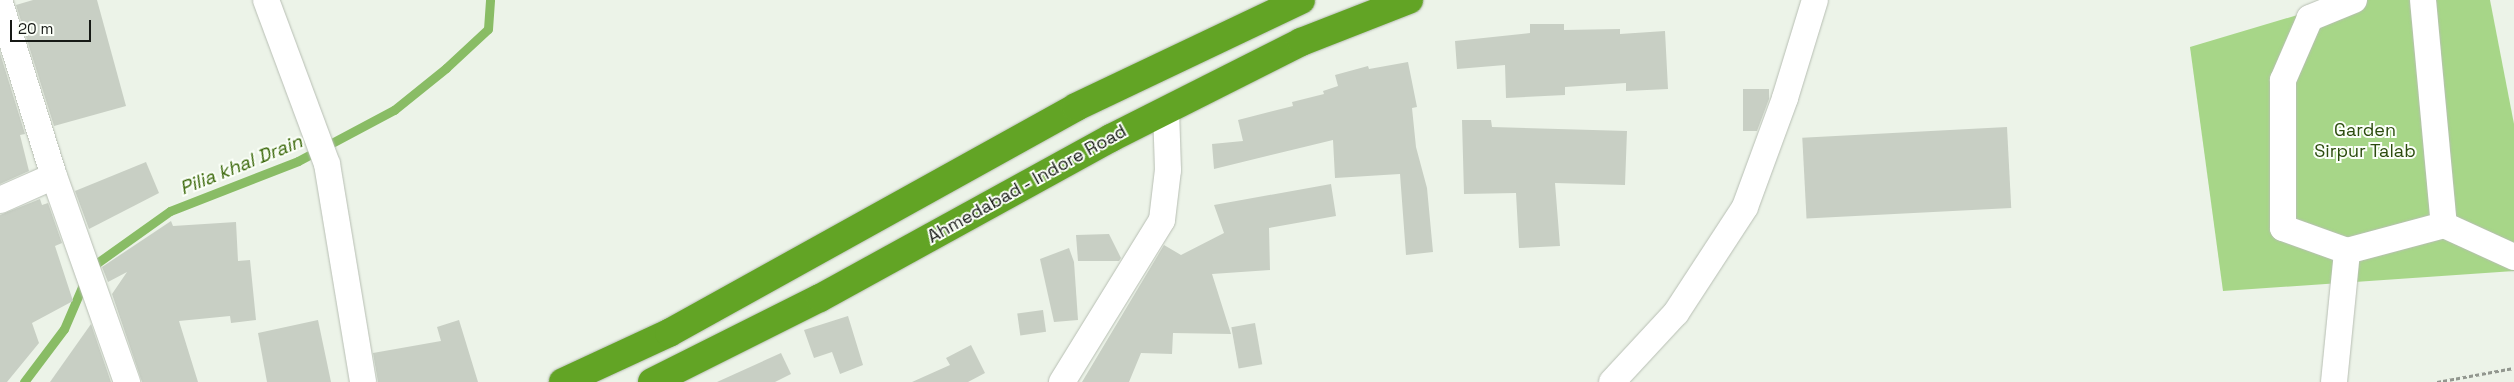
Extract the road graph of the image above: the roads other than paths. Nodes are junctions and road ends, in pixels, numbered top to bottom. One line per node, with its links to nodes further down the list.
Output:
1 (266, 0): 15 (street)
2 (1301, 0): 16 (highway)
3 (1409, 0): 8 (highway, Ahmedabad - Indore Road)
4 (1815, 0): 19 (street)
5 (2354, 0): 12 (street)
6 (2423, 0): 11 (street)
7 (0, 3): 9 (street)
8 (1166, 110): 17 (highway, Ahmedabad - Indore Road); 18 (street)
9 (54, 176): 10 (street); 14 (street)
10 (0, 200)
11 (2444, 225): 12 (street); 13 (street)
12 (2347, 251): 20 (street)
13 (2514, 257)
14 (127, 382)
15 (363, 382)
16 (563, 382)
17 (652, 382)
18 (1062, 382)
19 (1612, 382)
20 (2334, 382)

